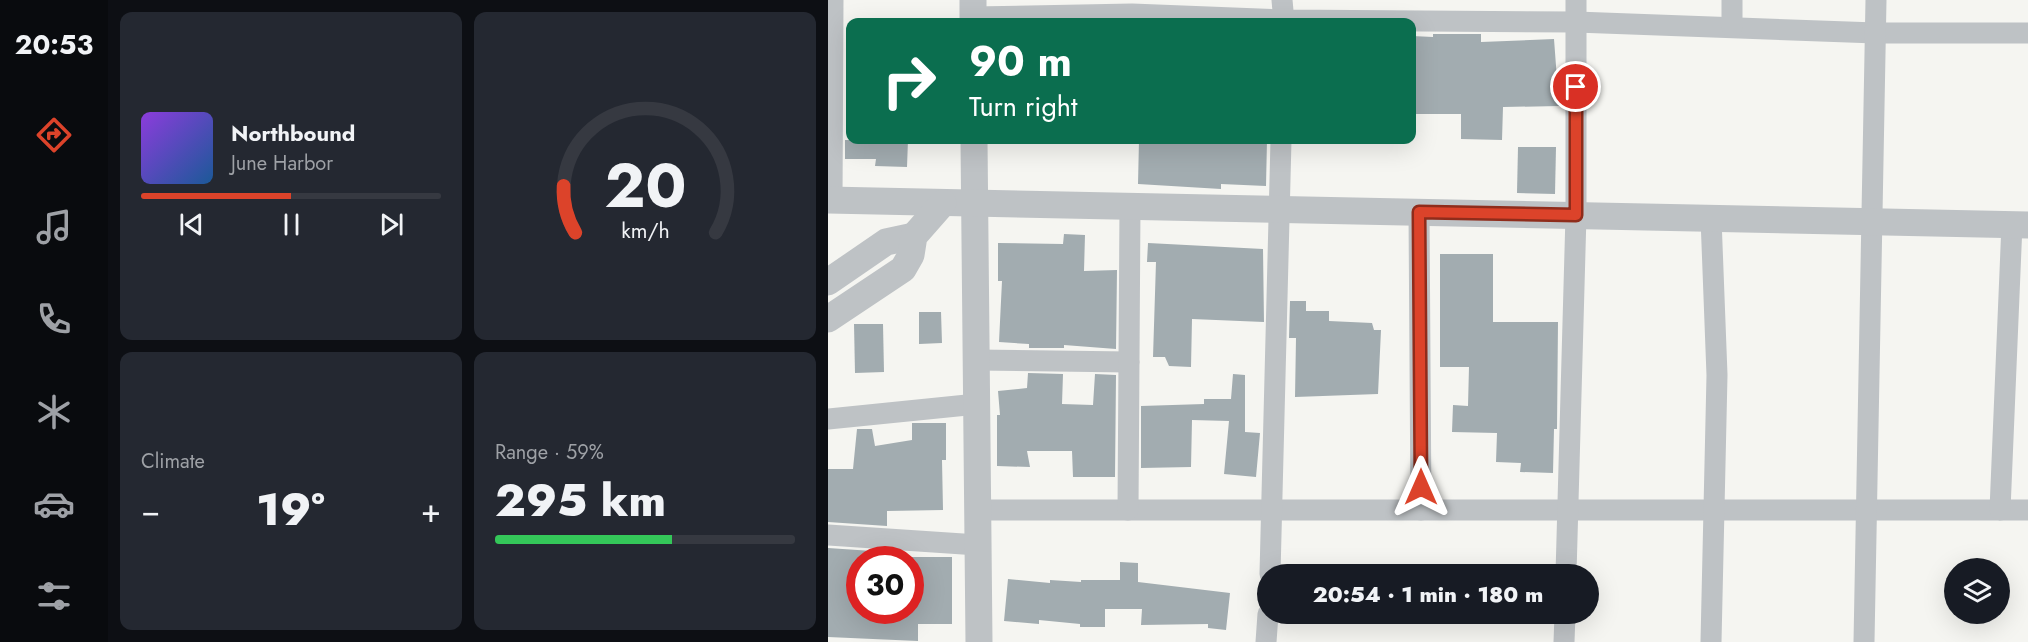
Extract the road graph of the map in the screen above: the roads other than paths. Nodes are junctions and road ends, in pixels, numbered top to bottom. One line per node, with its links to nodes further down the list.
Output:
1 (833, 0): 14 (street)
2 (1576, 0): 8 (street)
3 (1732, 0): 9 (street)
4 (1876, 0): 10 (street)
5 (1132, 7): 6 (street); 7 (street)
6 (973, 13)
7 (1283, 14): 8 (street)
8 (1576, 22): 9 (street); 20 (street)
9 (1732, 27): 10 (street)
10 (1876, 33): 11 (street); 22 (street)
11 (2028, 33)
12 (974, 144): 16 (street)
13 (1281, 144): 18 (street)
14 (830, 200): 15 (street)
15 (943, 202): 16 (street); 24 (street)
16 (975, 203): 17 (street); 27 (street)
17 (1130, 206): 18 (street); 28 (street)
18 (1279, 210): 19 (street); 33 (street)
19 (1419, 212): 20 (street); 34 (street)
20 (1576, 215): 21 (street); 35 (street)
21 (1712, 218): 22 (street); 36 (street)
22 (1872, 221): 23 (street); 37 (street)
23 (2020, 224): 38 (street)
24 (914, 236): 25 (street); 26 (street)
25 (828, 282)
26 (828, 319)
27 (976, 360): 28 (street); 29 (street)
28 (1129, 362): 32 (street)
29 (977, 404): 30 (street); 31 (street)
30 (828, 419)
31 (978, 510): 32 (street); 41 (street)
32 (1128, 510): 33 (street)
33 (1273, 510): 34 (street); 42 (street)
34 (1421, 510): 35 (street)
35 (1568, 510): 36 (street); 43 (street)
36 (1713, 510): 37 (street); 49 (street)
37 (1867, 510): 38 (street); 50 (street)
38 (2000, 510): 39 (street)
39 (2028, 510)
40 (828, 535): 41 (street)
41 (978, 545): 46 (street)
42 (1270, 564)
43 (1566, 564)
44 (1267, 624): 47 (street)
45 (1565, 624): 48 (street)
46 (979, 642)
47 (1266, 642)
48 (1564, 642)
49 (1711, 642)
50 (1864, 642)

